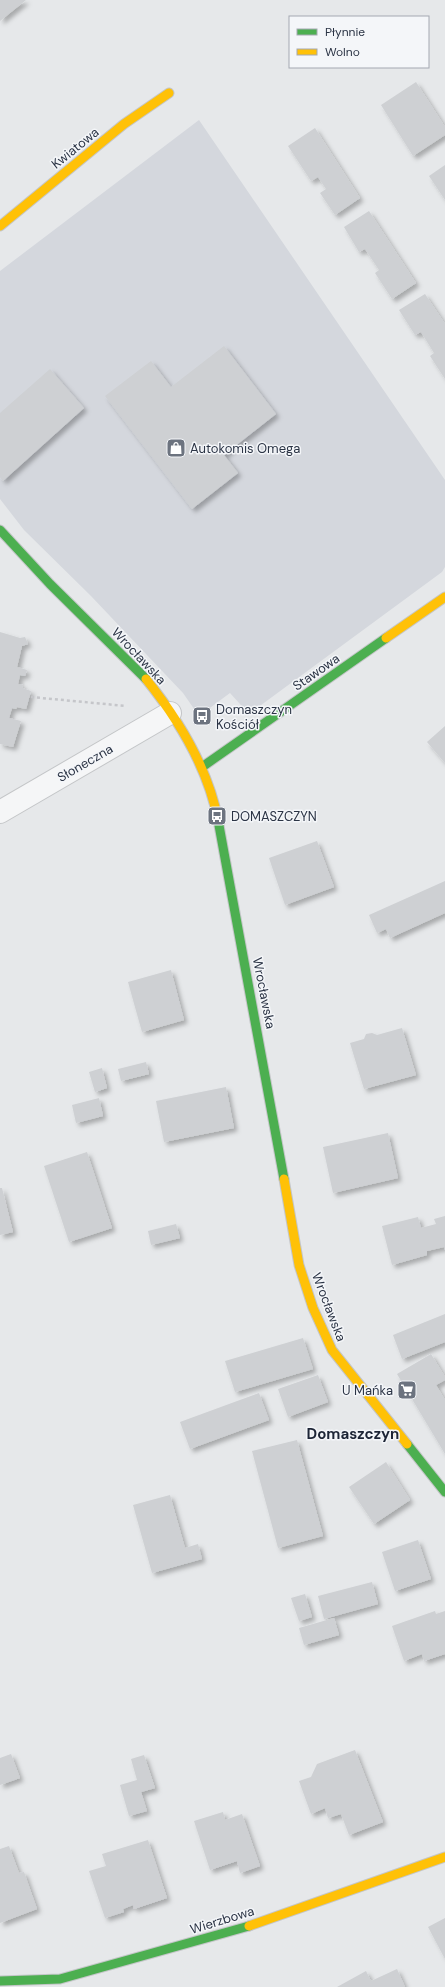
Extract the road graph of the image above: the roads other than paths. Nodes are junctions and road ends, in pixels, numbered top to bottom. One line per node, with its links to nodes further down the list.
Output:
1 (169, 93): 2 (street, Kwiatowa)
2 (0, 226)
3 (0, 530): 5 (street, Wrocławska)
4 (445, 597): 6 (street, Stawowa)
5 (167, 708): 6 (street, Wrocławska); 7 (street, Słoneczna)
6 (202, 767): 8 (street, Wrocławska)
7 (0, 812)
8 (445, 1492)
9 (445, 1857): 10 (street, Wierzbowa)
10 (0, 1981)

